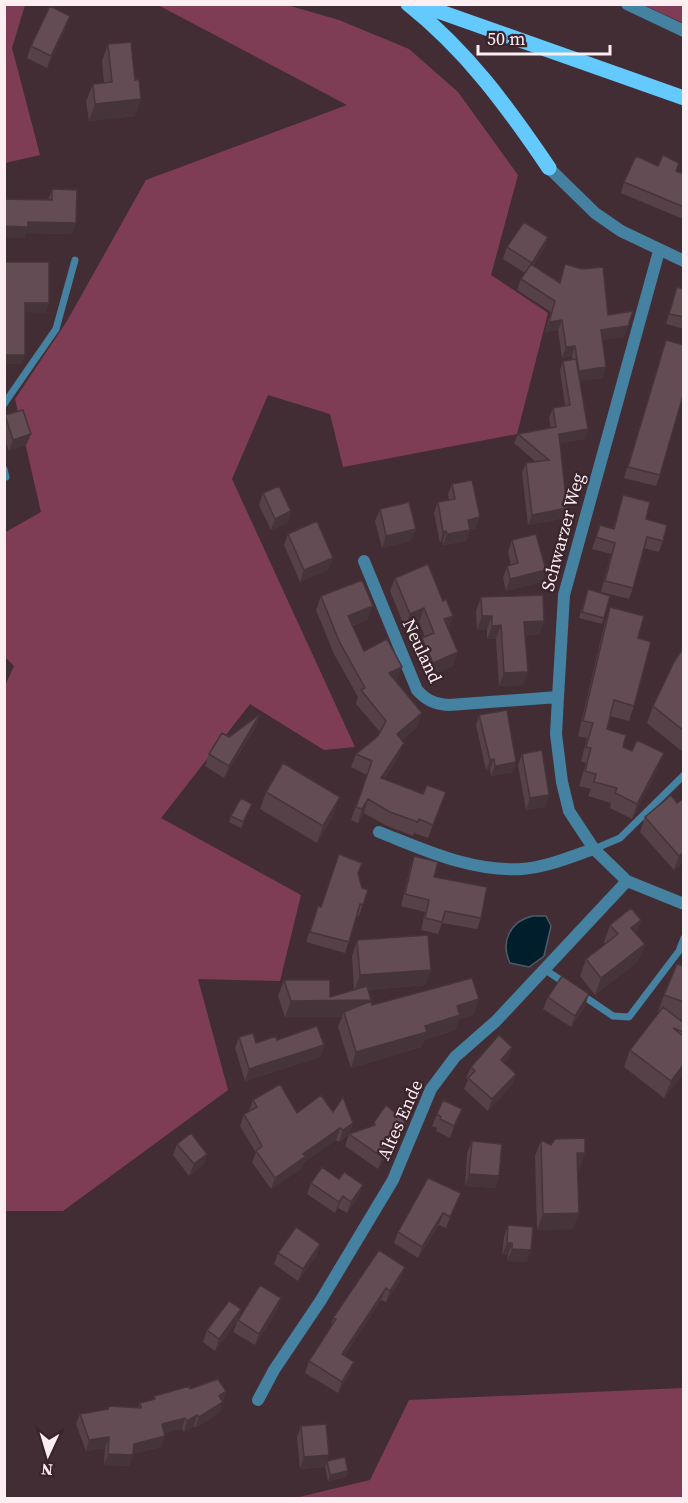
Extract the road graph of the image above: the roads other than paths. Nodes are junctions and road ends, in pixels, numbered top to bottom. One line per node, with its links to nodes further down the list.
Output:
1 (408, 4): 8 (main road)
2 (418, 4): 5 (main road)
3 (627, 4): 4 (street)
4 (684, 31)
5 (655, 87): 6 (main road); 7 (main road)
6 (684, 87)
7 (684, 98)
8 (549, 168): 9 (street)
9 (659, 251): 11 (street); 14 (street, Schwarzer Weg)
10 (75, 260): 12 (lane)
11 (684, 261)
12 (4, 404)
13 (364, 561): 14 (street, Neuland)
14 (558, 697): 17 (street, Schwarzer Weg)
15 (684, 775): 17 (lane)
16 (379, 832): 17 (street)
17 (594, 849): 18 (street, Schwarzer Weg)
18 (627, 881): 19 (street); 21 (street, Altes Ende)
19 (684, 904)
20 (684, 938): 21 (lane)
21 (544, 969): 22 (street, Altes Ende)
22 (258, 1401)

